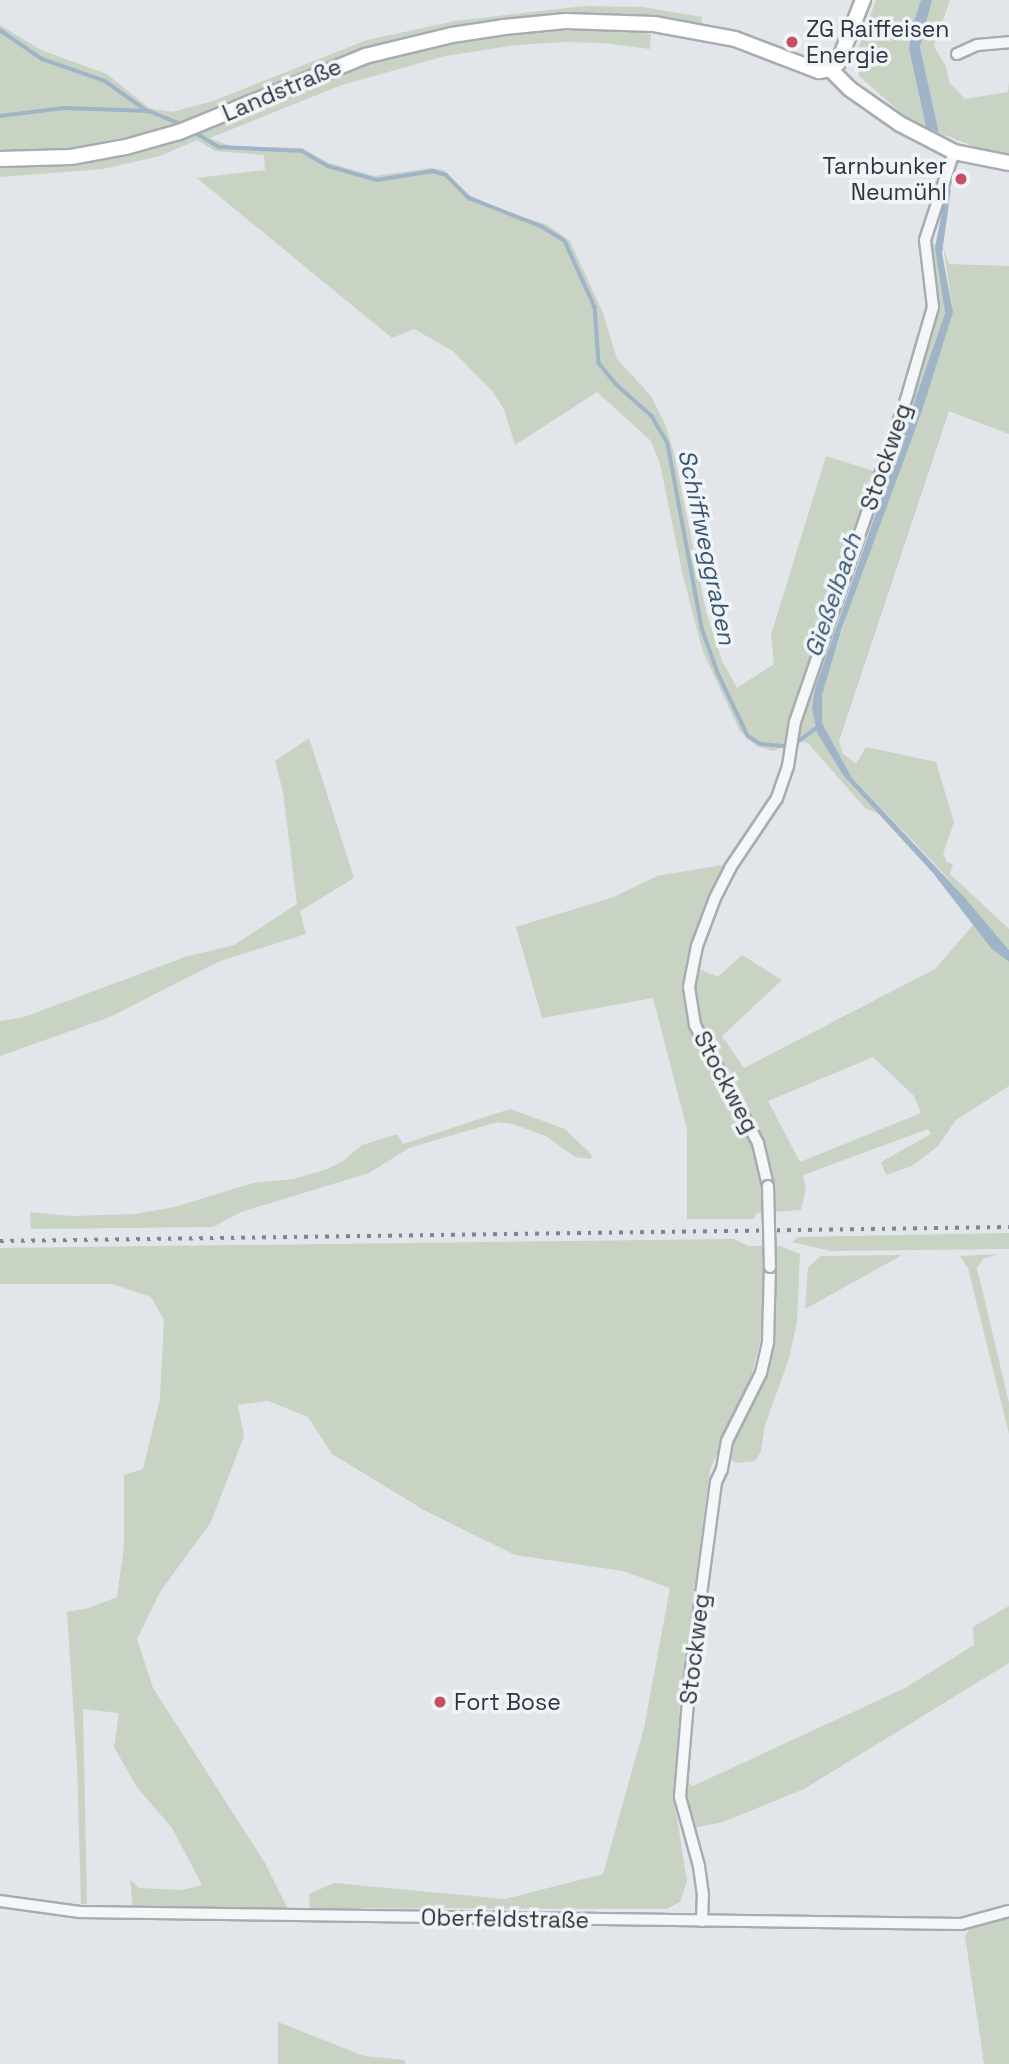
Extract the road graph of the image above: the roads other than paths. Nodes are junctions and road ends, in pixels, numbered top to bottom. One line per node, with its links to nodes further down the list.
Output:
1 (863, 0): 4 (street)
2 (1009, 42): 3 (street)
3 (957, 54)
4 (830, 69): 5 (street); 6 (street, Landstraße)
5 (954, 152): 7 (street); 10 (street, Stockweg, bridge)
6 (0, 159)
7 (1009, 163)
8 (0, 1901): 10 (street, Oberfeldstraße)
9 (1009, 1911): 10 (street, Oberfeldstraße)
10 (702, 1921)

